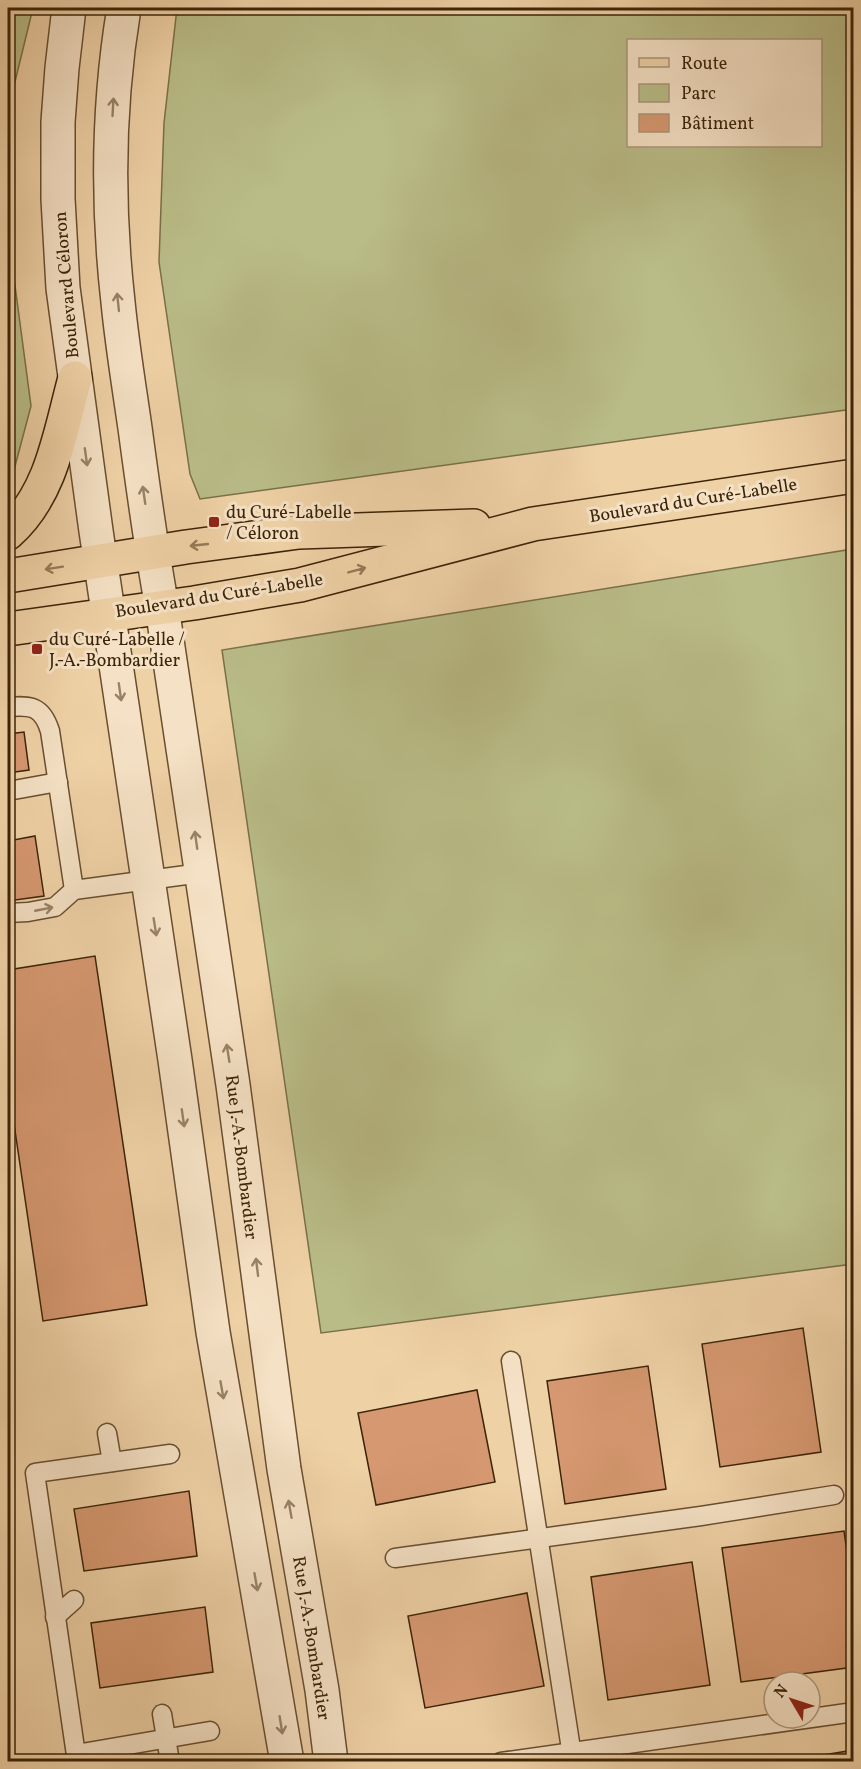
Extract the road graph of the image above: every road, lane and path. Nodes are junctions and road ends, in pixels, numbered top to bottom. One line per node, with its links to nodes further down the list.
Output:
1 (69, 8): 3 (street, Boulevard Céloron)
2 (124, 8): 7 (street, one-way to 2)
3 (75, 378): 6 (main road); 8 (street, Boulevard Céloron, one-way to 8)
4 (854, 476): 5 (main road, Boulevard du Curé-Labelle)
5 (533, 524): 7 (main road, Boulevard du Curé-Labelle, one-way to 7); 10 (main road, Boulevard du Curé-Labelle, one-way to 5)
6 (8, 533)
7 (152, 553): 8 (main road, Boulevard du Curé-Labelle); 10 (street, Rue J.-A.-Bombardier)
8 (101, 560): 9 (main road, Boulevard du Curé-Labelle, one-way to 9); 11 (street)
9 (8, 576)
10 (162, 607): 11 (main road, Boulevard du Curé-Labelle); 16 (street, Rue J.-A.-Bombardier, one-way to 10)
11 (109, 614): 12 (main road, Boulevard du Curé-Labelle); 17 (street, one-way to 17)
12 (8, 629)
13 (8, 706): 14 (lane)
14 (58, 782): 15 (lane); 18 (lane)
15 (8, 791)
16 (201, 873): 17 (lane); 37 (street, Rue J.-A.-Bombardier, one-way to 16)
17 (147, 880): 18 (lane); 36 (street, one-way to 36)
18 (74, 890): 19 (lane, one-way to 18)
19 (8, 913)
20 (511, 1361): 25 (lane)
21 (107, 1433): 23 (lane)
22 (170, 1454): 23 (lane)
23 (112, 1462): 28 (lane)
24 (834, 1495): 25 (lane)
25 (539, 1538): 26 (lane); 33 (lane)
26 (395, 1558)
27 (74, 1600): 28 (lane)
28 (56, 1617): 34 (lane)
29 (854, 1712): 33 (lane)
30 (162, 1714): 32 (lane)
31 (210, 1731): 32 (lane)
32 (165, 1738): 34 (lane); 35 (lane)
33 (572, 1757): 38 (lane)
34 (76, 1758)
35 (170, 1761)
36 (286, 1761)
37 (331, 1761)
38 (501, 1761)

